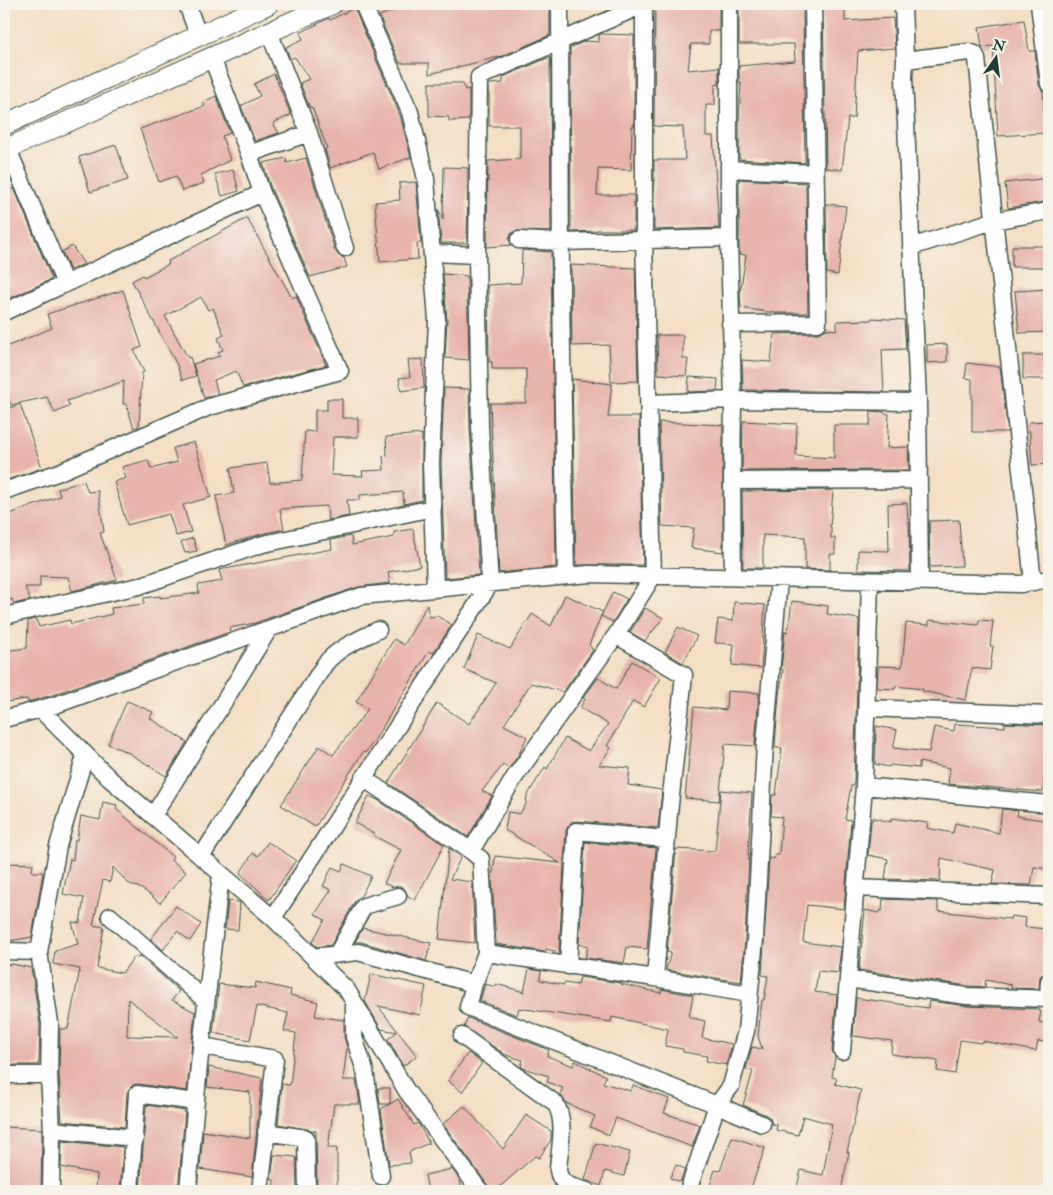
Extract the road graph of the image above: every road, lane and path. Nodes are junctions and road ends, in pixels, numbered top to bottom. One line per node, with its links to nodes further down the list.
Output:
1 (188, 4): 12 (street)
2 (268, 4): 12 (main road)
3 (332, 4): 11 (main road)
4 (363, 4): 32 (street)
5 (560, 4): 13 (street)
6 (645, 4): 13 (street); 28 (street)
7 (729, 4): 21 (street)
8 (813, 4): 22 (street)
9 (903, 4): 15 (street)
10 (1039, 4): 16 (street)
11 (269, 32): 14 (main road); 18 (street)
12 (198, 36): 17 (main road)
13 (560, 41): 29 (street); 33 (street)
14 (212, 58): 19 (main road); 20 (street)
15 (906, 60): 25 (street); 30 (street)
16 (1049, 84)
17 (4, 125)
18 (309, 133): 20 (street); 31 (street)
19 (6, 150): 34 (street)
20 (249, 154): 23 (street)
21 (729, 169): 22 (street); 26 (street)
22 (815, 172): 36 (street)
23 (262, 193): 34 (street); 42 (street)
24 (1049, 211): 25 (street)
25 (993, 221): 30 (street); 51 (street)
26 (729, 238): 28 (street); 36 (street)
27 (519, 240): 29 (street)
28 (644, 240): 29 (street); 39 (street)
29 (560, 242): 44 (street)
30 (911, 247): 38 (street)
31 (345, 248)
32 (432, 253): 33 (street); 43 (street)
33 (477, 254): 52 (street)
34 (65, 284): 35 (street)
35 (4, 312)
36 (730, 324): 37 (street)
37 (733, 400): 38 (street); 39 (street); 41 (street)
38 (918, 402): 40 (street)
39 (648, 403): 45 (street)
40 (919, 480): 41 (street); 50 (street)
41 (732, 481): 46 (street)
42 (4, 491)
43 (432, 508): 53 (street); 54 (street)
44 (566, 576): 45 (street); 52 (street)
45 (653, 576): 46 (street); 57 (street)
46 (733, 578): 47 (street)
47 (779, 579): 49 (street); 86 (street)
48 (1049, 580): 51 (street)
49 (870, 581): 50 (street); 58 (street)
50 (920, 582): 51 (street)
51 (1033, 582)
52 (490, 584): 53 (street); 63 (street)
53 (435, 589): 55 (street)
54 (4, 616)
55 (269, 629): 59 (street); 66 (street)
56 (378, 630): 69 (street)
57 (616, 635): 67 (street); 68 (street)
58 (867, 708): 60 (street); 64 (street)
59 (40, 709): 61 (street); 62 (street)
60 (1049, 714)
61 (4, 719)
62 (85, 756): 66 (street); 77 (street)
63 (363, 778): 68 (street); 75 (street)
64 (864, 786): 65 (street); 71 (street)
65 (1049, 804)
66 (153, 816): 69 (street)
67 (666, 839): 81 (street); 82 (street)
68 (471, 852): 78 (street)
69 (201, 857): 70 (street)
70 (221, 874): 75 (street); 88 (street)
71 (856, 888): 73 (street); 83 (street)
72 (398, 896): 79 (street)
73 (1049, 896)
74 (110, 916): 88 (street)
75 (273, 918): 80 (street)
76 (4, 951): 77 (street)
77 (38, 952): 94 (street)
78 (486, 953): 81 (street); 85 (street)
79 (337, 954): 80 (street); 85 (street)
80 (313, 957): 89 (street)
81 (568, 966): 82 (street)
82 (655, 978): 86 (street)
83 (848, 979): 87 (street); 92 (street)
84 (1049, 981): 87 (street)
85 (474, 984): 96 (street)
86 (750, 994): 96 (street)
87 (1048, 999)
88 (206, 1001): 91 (street)
89 (354, 1003): 101 (street); 107 (street)
90 (462, 1036): 108 (street)
91 (202, 1046): 95 (street); 99 (street)
92 (842, 1050)
93 (4, 1075): 94 (street)
94 (49, 1075): 98 (street)
95 (196, 1102): 100 (street); 104 (street)
96 (717, 1105): 97 (street); 109 (street)
97 (762, 1124)
98 (52, 1130): 100 (street); 102 (street)
99 (266, 1132): 105 (street); 106 (street)
100 (135, 1138): 103 (street)
101 (381, 1176)
102 (51, 1191)
103 (130, 1191)
104 (188, 1191)
105 (260, 1191)
106 (307, 1191)
107 (480, 1191)
108 (587, 1191)
109 (688, 1191)

